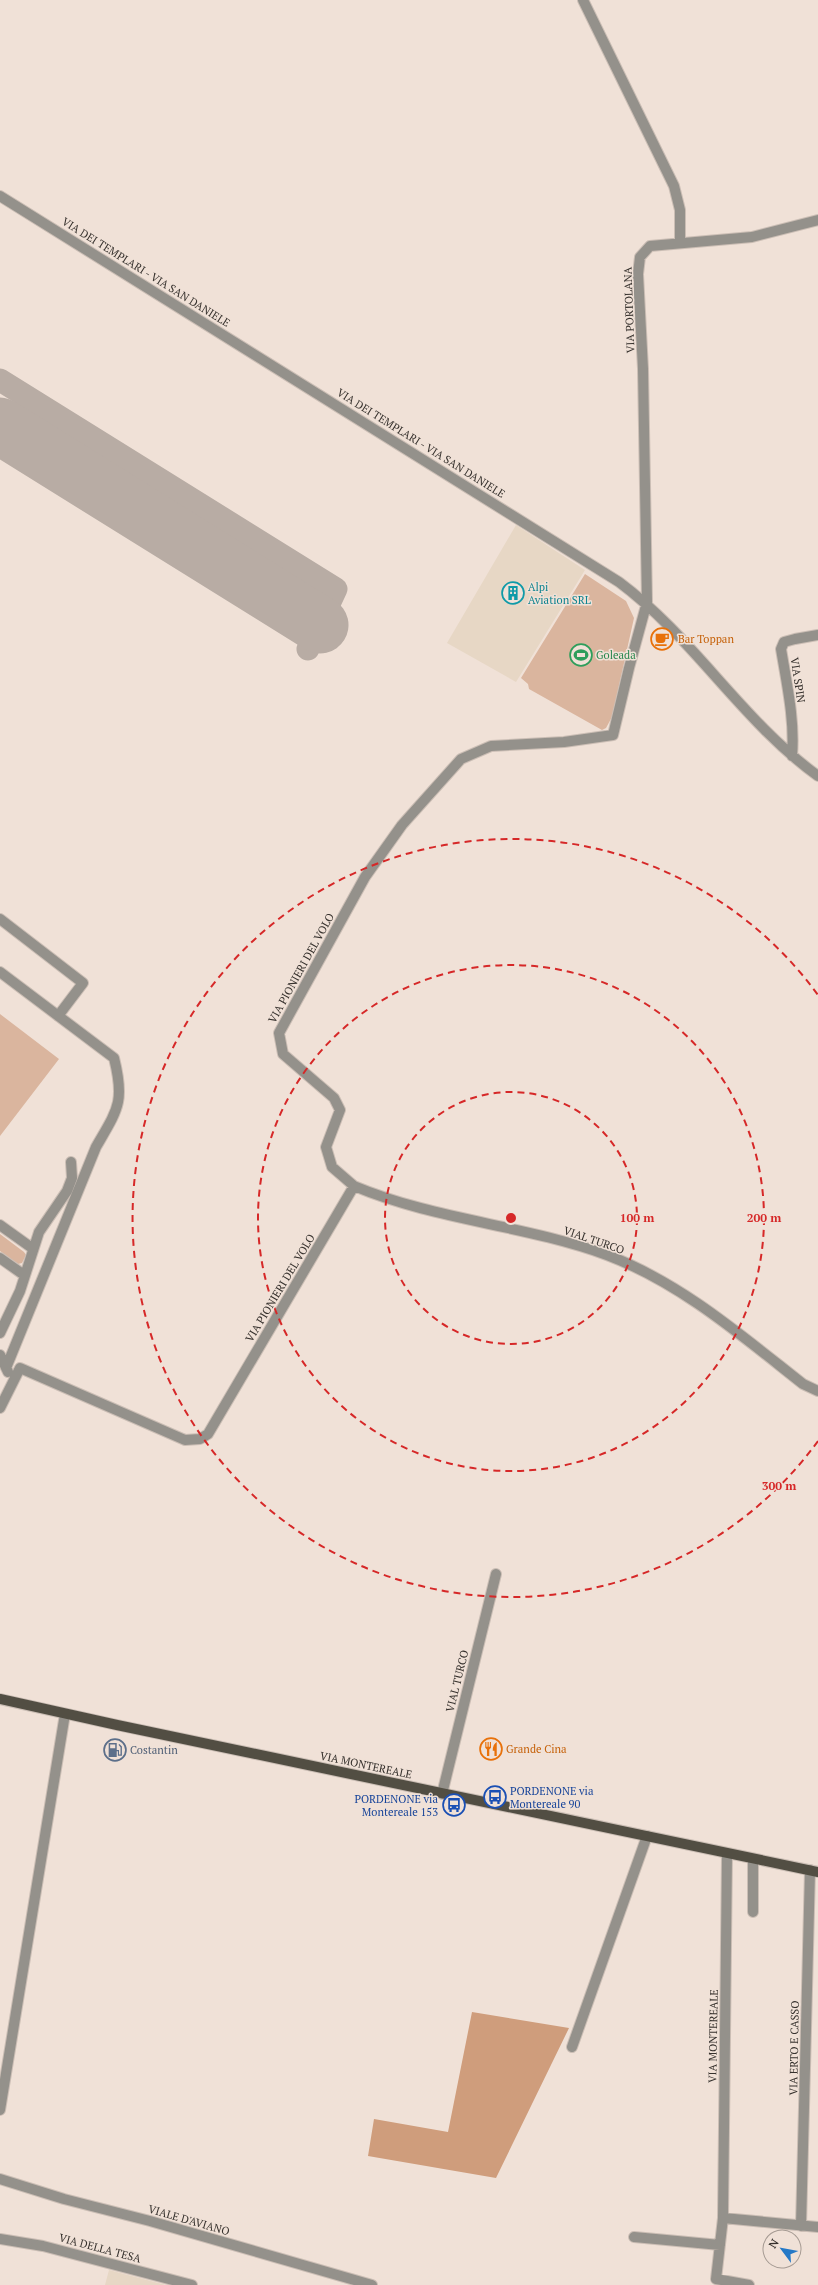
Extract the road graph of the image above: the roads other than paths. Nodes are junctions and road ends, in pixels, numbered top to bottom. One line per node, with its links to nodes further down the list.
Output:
1 (583, 0): 4 (street)
2 (0, 196): 5 (street, VIA DEI TEMPLARI - VIA SAN DANIELE)
3 (818, 220): 4 (street, VIA PORTOLANA)
4 (680, 243): 5 (street, VIA PORTOLANA)
5 (646, 602): 7 (street, VIA DEI TEMPLARI - VIA SAN DANIELE); 13 (street, VIA PIONIERI DEL VOLO)
6 (818, 635): 7 (street, VIA SPIN)
7 (792, 756): 8 (street, VIA DEI TEMPLARI - VIA SAN DANIELE)
8 (818, 776)
9 (0, 920): 11 (street)
10 (0, 972): 11 (street)
11 (58, 1016): 20 (street)
12 (71, 1162): 15 (street)
13 (354, 1186): 21 (street, VIA PIONIERI DEL VOLO); 22 (street, VIAL TURCO)
14 (0, 1225): 15 (street)
15 (32, 1248): 17 (street)
16 (0, 1258): 17 (street)
17 (24, 1276): 18 (street)
18 (0, 1333)
19 (0, 1355): 20 (street)
20 (6, 1368): 21 (street)
21 (13, 1382): 23 (street, VIA PIONIERI DEL VOLO)
22 (818, 1391)
23 (0, 1408)
24 (496, 1574): 27 (street, VIAL TURCO)
25 (0, 1699): 26 (main road, VIA MONTEREALE)
26 (65, 1714): 27 (main road, VIA MONTEREALE); 34 (street)
27 (442, 1794): 28 (main road, VIA MONTEREALE)
28 (647, 1836): 29 (main road, VIA MONTEREALE); 33 (street)
29 (727, 1854): 30 (main road, VIA MONTEREALE); 36 (street, VIA MONTEREALE)
30 (752, 1859): 31 (main road, VIA MONTEREALE); 32 (street)
31 (814, 1871): 37 (street, VIA ERTO E CASSO)
32 (753, 1912)
33 (572, 2047)
34 (0, 2110)
35 (0, 2179): 43 (street, VIALE D'AVIANO)
36 (723, 2218): 37 (street); 41 (street, VIA MONTEREALE)
37 (801, 2226): 38 (street)
38 (818, 2227)
39 (634, 2237): 41 (street)
40 (0, 2240): 42 (street, VIA DELLA TESA)
41 (720, 2245): 44 (street, VIA MONTEREALE)
42 (192, 2285)
43 (372, 2285)
44 (749, 2285)

